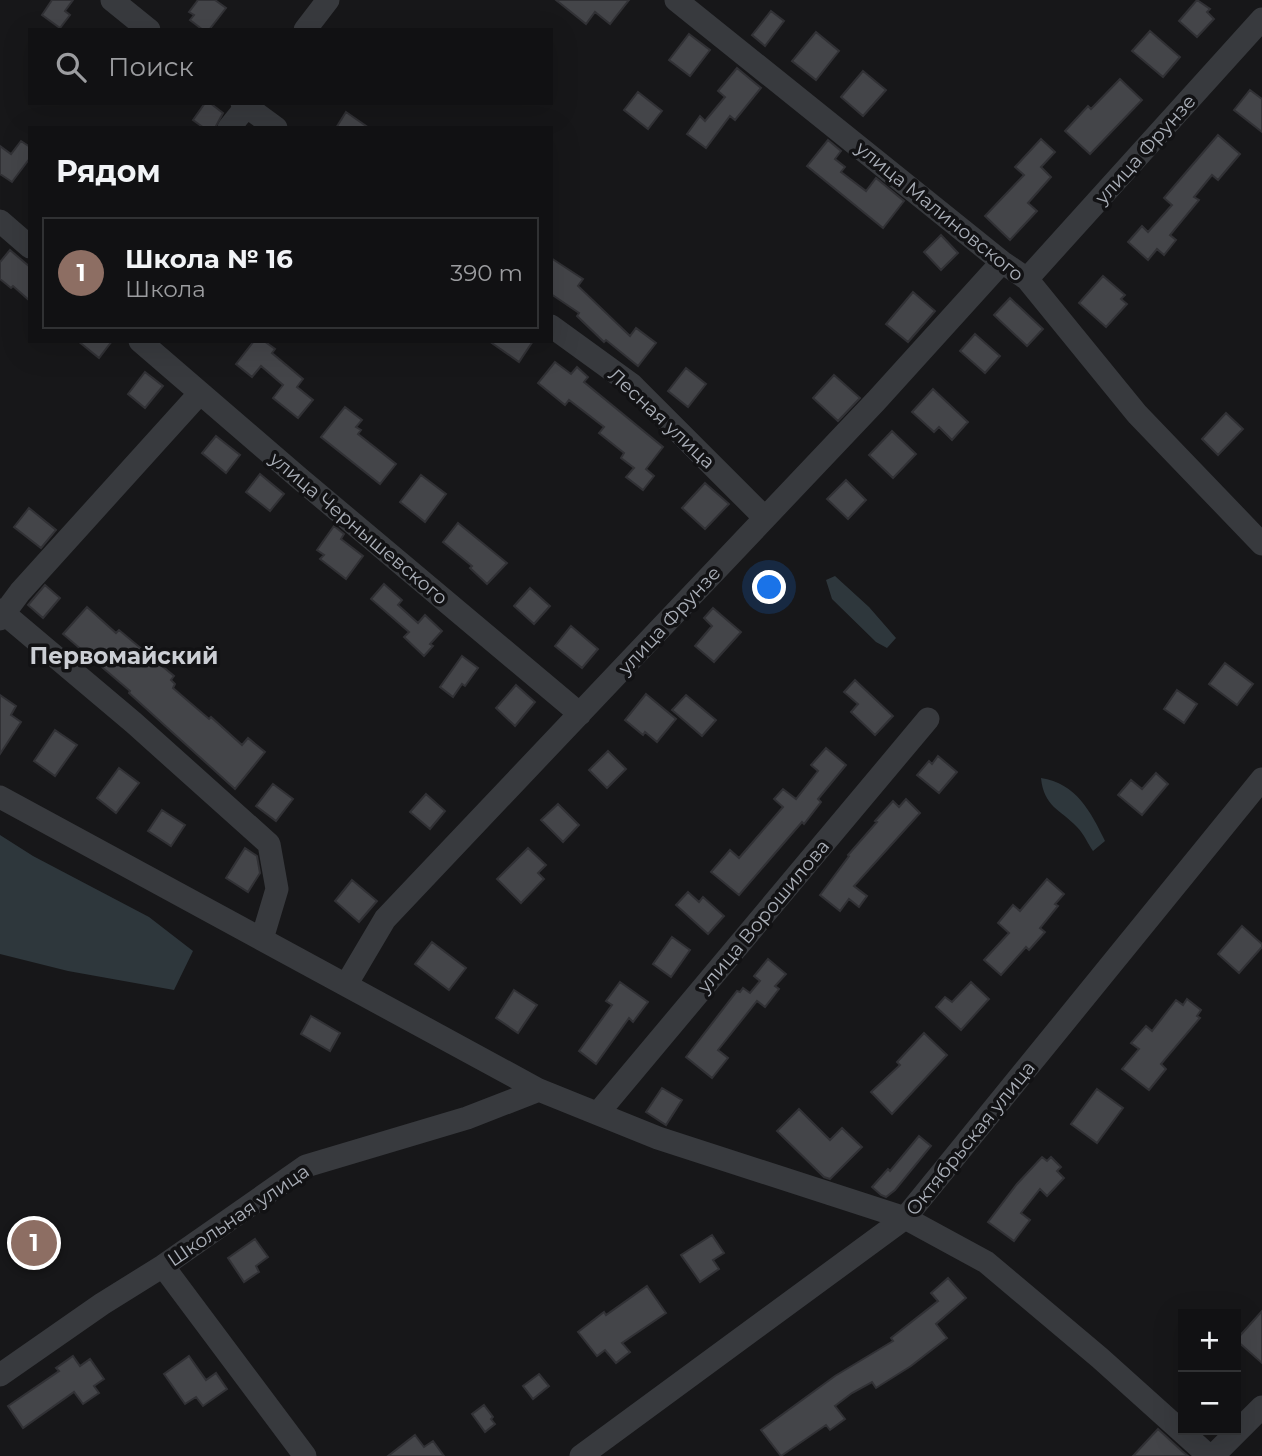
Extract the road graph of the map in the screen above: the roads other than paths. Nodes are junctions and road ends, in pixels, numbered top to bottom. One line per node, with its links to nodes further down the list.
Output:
1 (112, 0): 5 (street)
2 (328, 0): 6 (street)
3 (676, 0): 13 (street, улица Малиновского)
4 (1262, 19): 14 (street, улица Фрунзе)
5 (147, 28)
6 (307, 28)
7 (245, 105): 9 (street)
8 (247, 105): 10 (street)
9 (230, 126)
10 (273, 126)
11 (0, 221): 12 (street)
12 (28, 245)
13 (1002, 262): 14 (street, улица Малиновского); 18 (street, улица Фрунзе)
14 (1027, 279): 19 (street, улица Малиновского)
15 (553, 327): 18 (street, Лесная улица)
16 (142, 343): 17 (street, улица Чернышевского)
17 (200, 393): 20 (street); 21 (street, улица Чернышевского)
18 (765, 518): 21 (street, улица Фрунзе)
19 (1262, 544)
20 (1, 614): 25 (street)
21 (580, 714): 26 (street, улица Фрунзе)
22 (928, 719): 28 (street, улица Ворошилова)
23 (1262, 779): 29 (street, Октябрьская улица)
24 (0, 797): 25 (street)
25 (262, 939): 26 (street)
26 (346, 985): 27 (street)
27 (539, 1090): 28 (street); 30 (street, Школьная улица)
28 (598, 1113): 29 (street)
29 (905, 1218): 34 (street, Октябрьская улица); 35 (street)
30 (163, 1266): 31 (street, Школьная улица); 33 (street)
31 (0, 1375)
32 (1262, 1407): 35 (street)
33 (305, 1456)
34 (581, 1456)
35 (1211, 1456)

